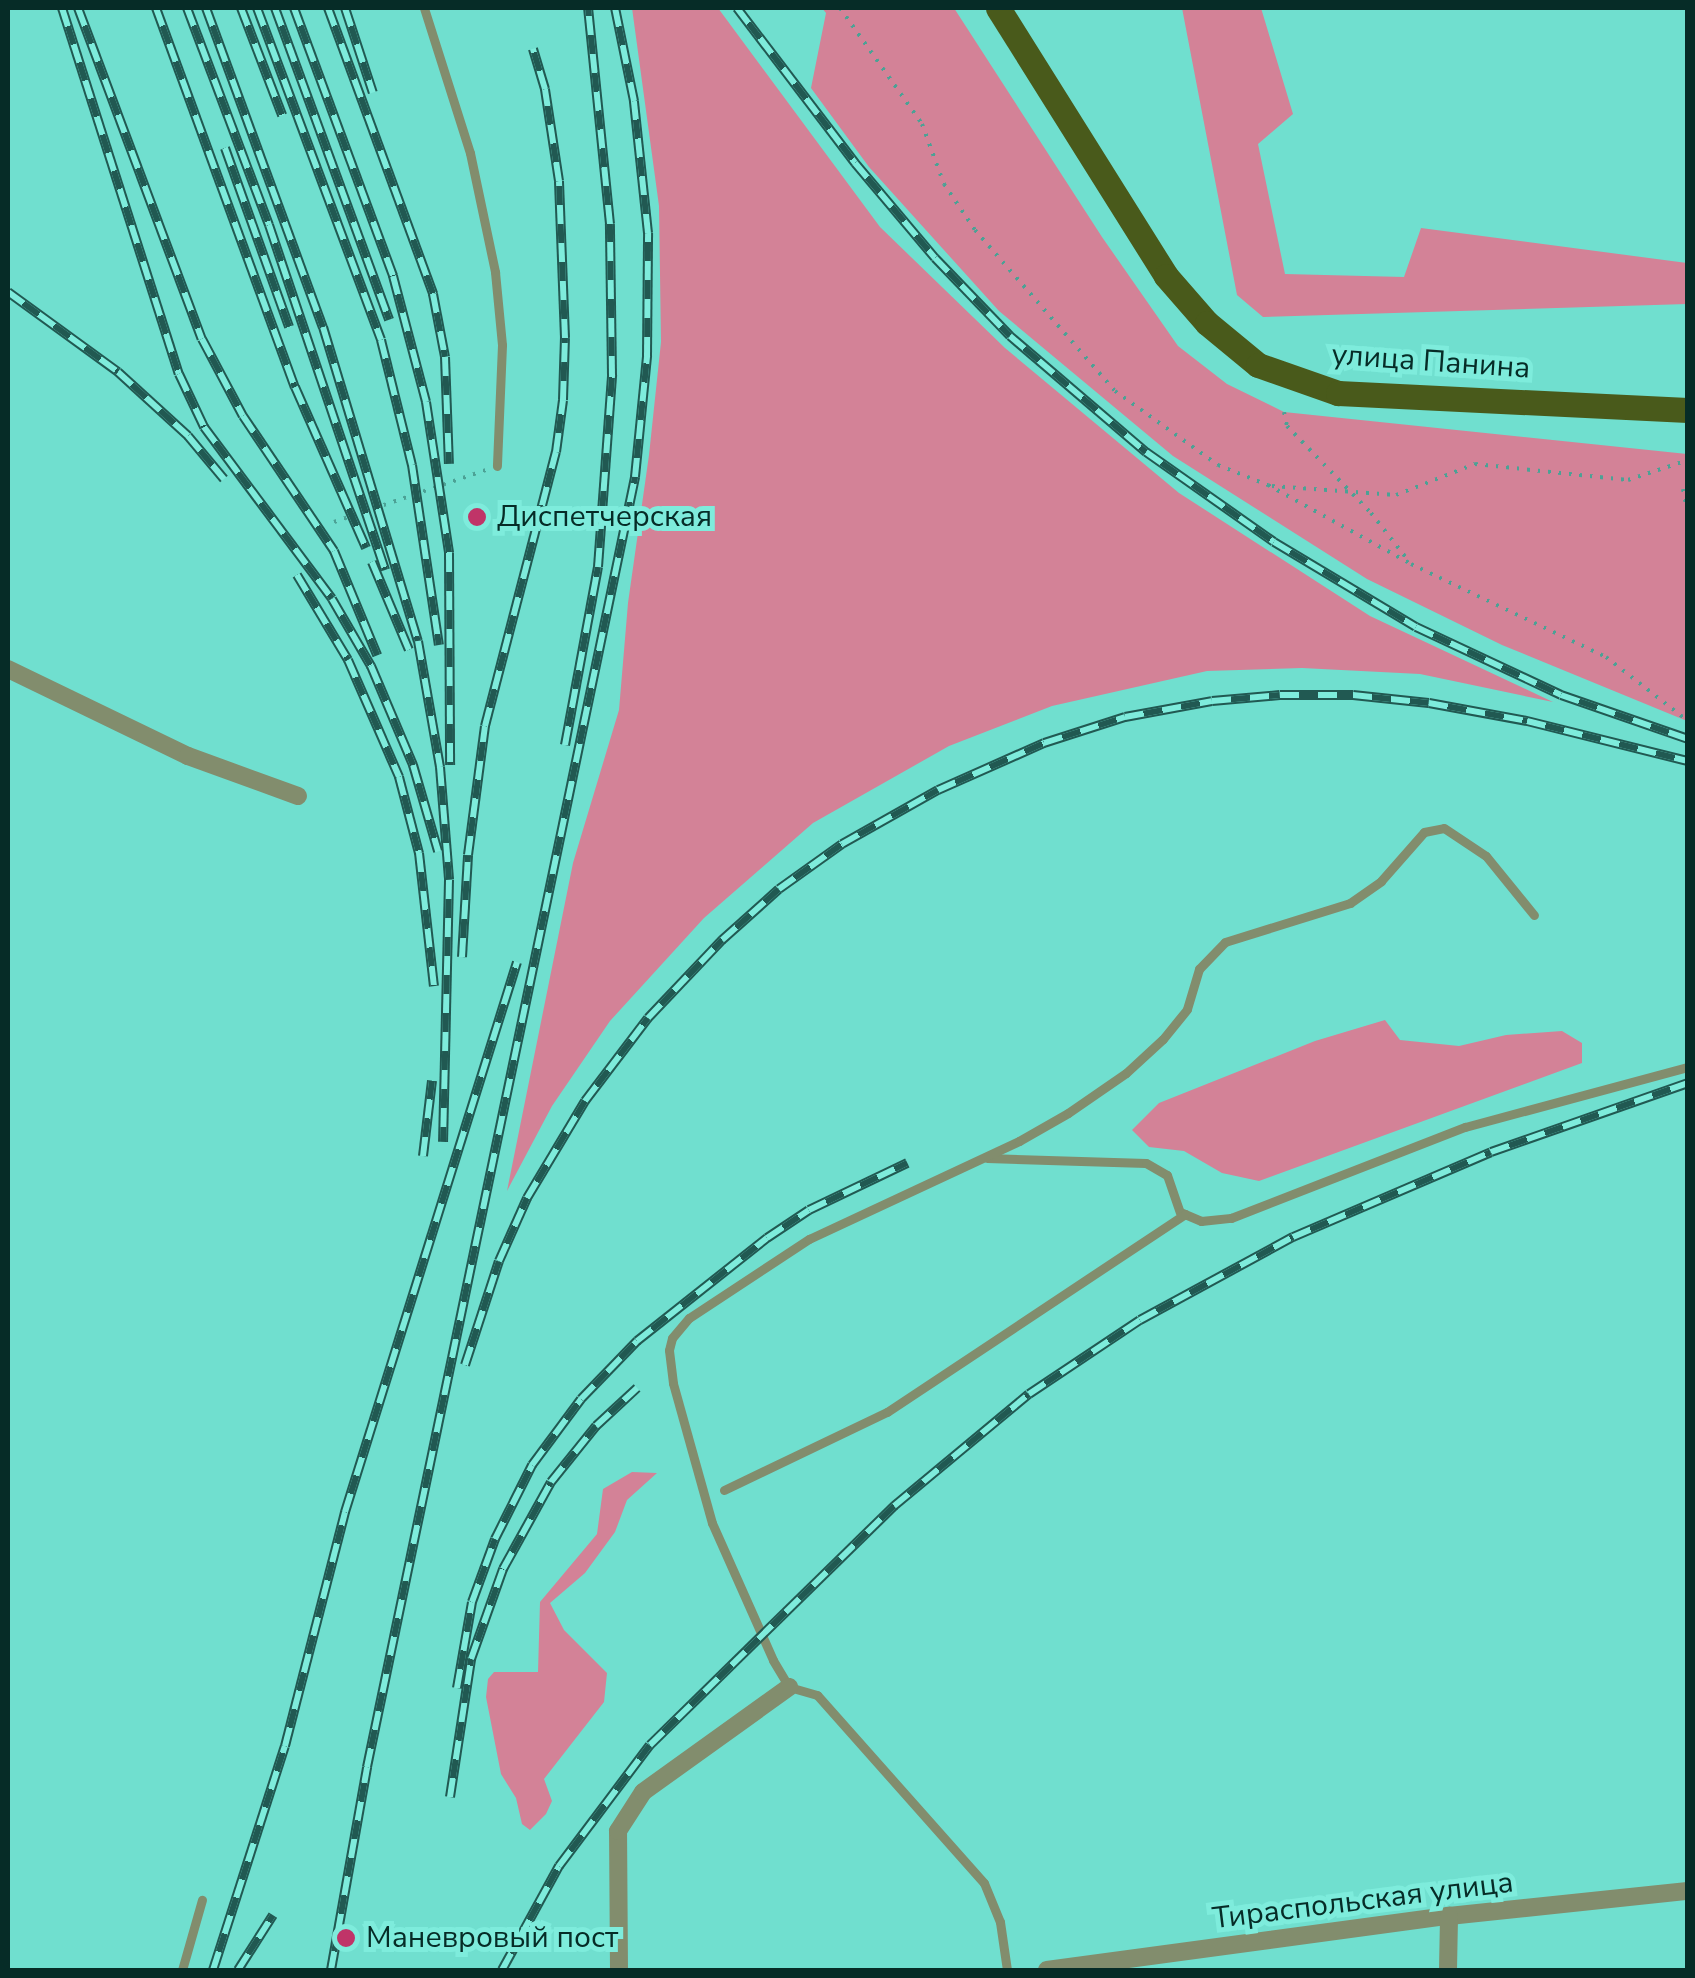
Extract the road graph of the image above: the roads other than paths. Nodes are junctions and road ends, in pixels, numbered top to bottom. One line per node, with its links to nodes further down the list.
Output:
1 (424, 8): 4 (lane)
2 (998, 8): 3 (main road, улица Панина)
3 (1688, 410)
4 (497, 466)
5 (8, 669): 6 (street)
6 (298, 796)
7 (1534, 914): 9 (lane)
8 (1688, 1067): 10 (lane)
9 (983, 1158): 10 (lane); 12 (lane)
10 (1185, 1214): 11 (lane)
11 (724, 1490)
12 (789, 1687): 17 (street); 18 (lane)
13 (1688, 1892): 15 (street, Тираспольская улица)
14 (202, 1900): 16 (lane)
15 (1449, 1916): 19 (street, Тираспольская улица); 20 (street)
16 (182, 1970)
17 (619, 1970)
18 (1007, 1970)
19 (1047, 1970)
20 (1448, 1970)

